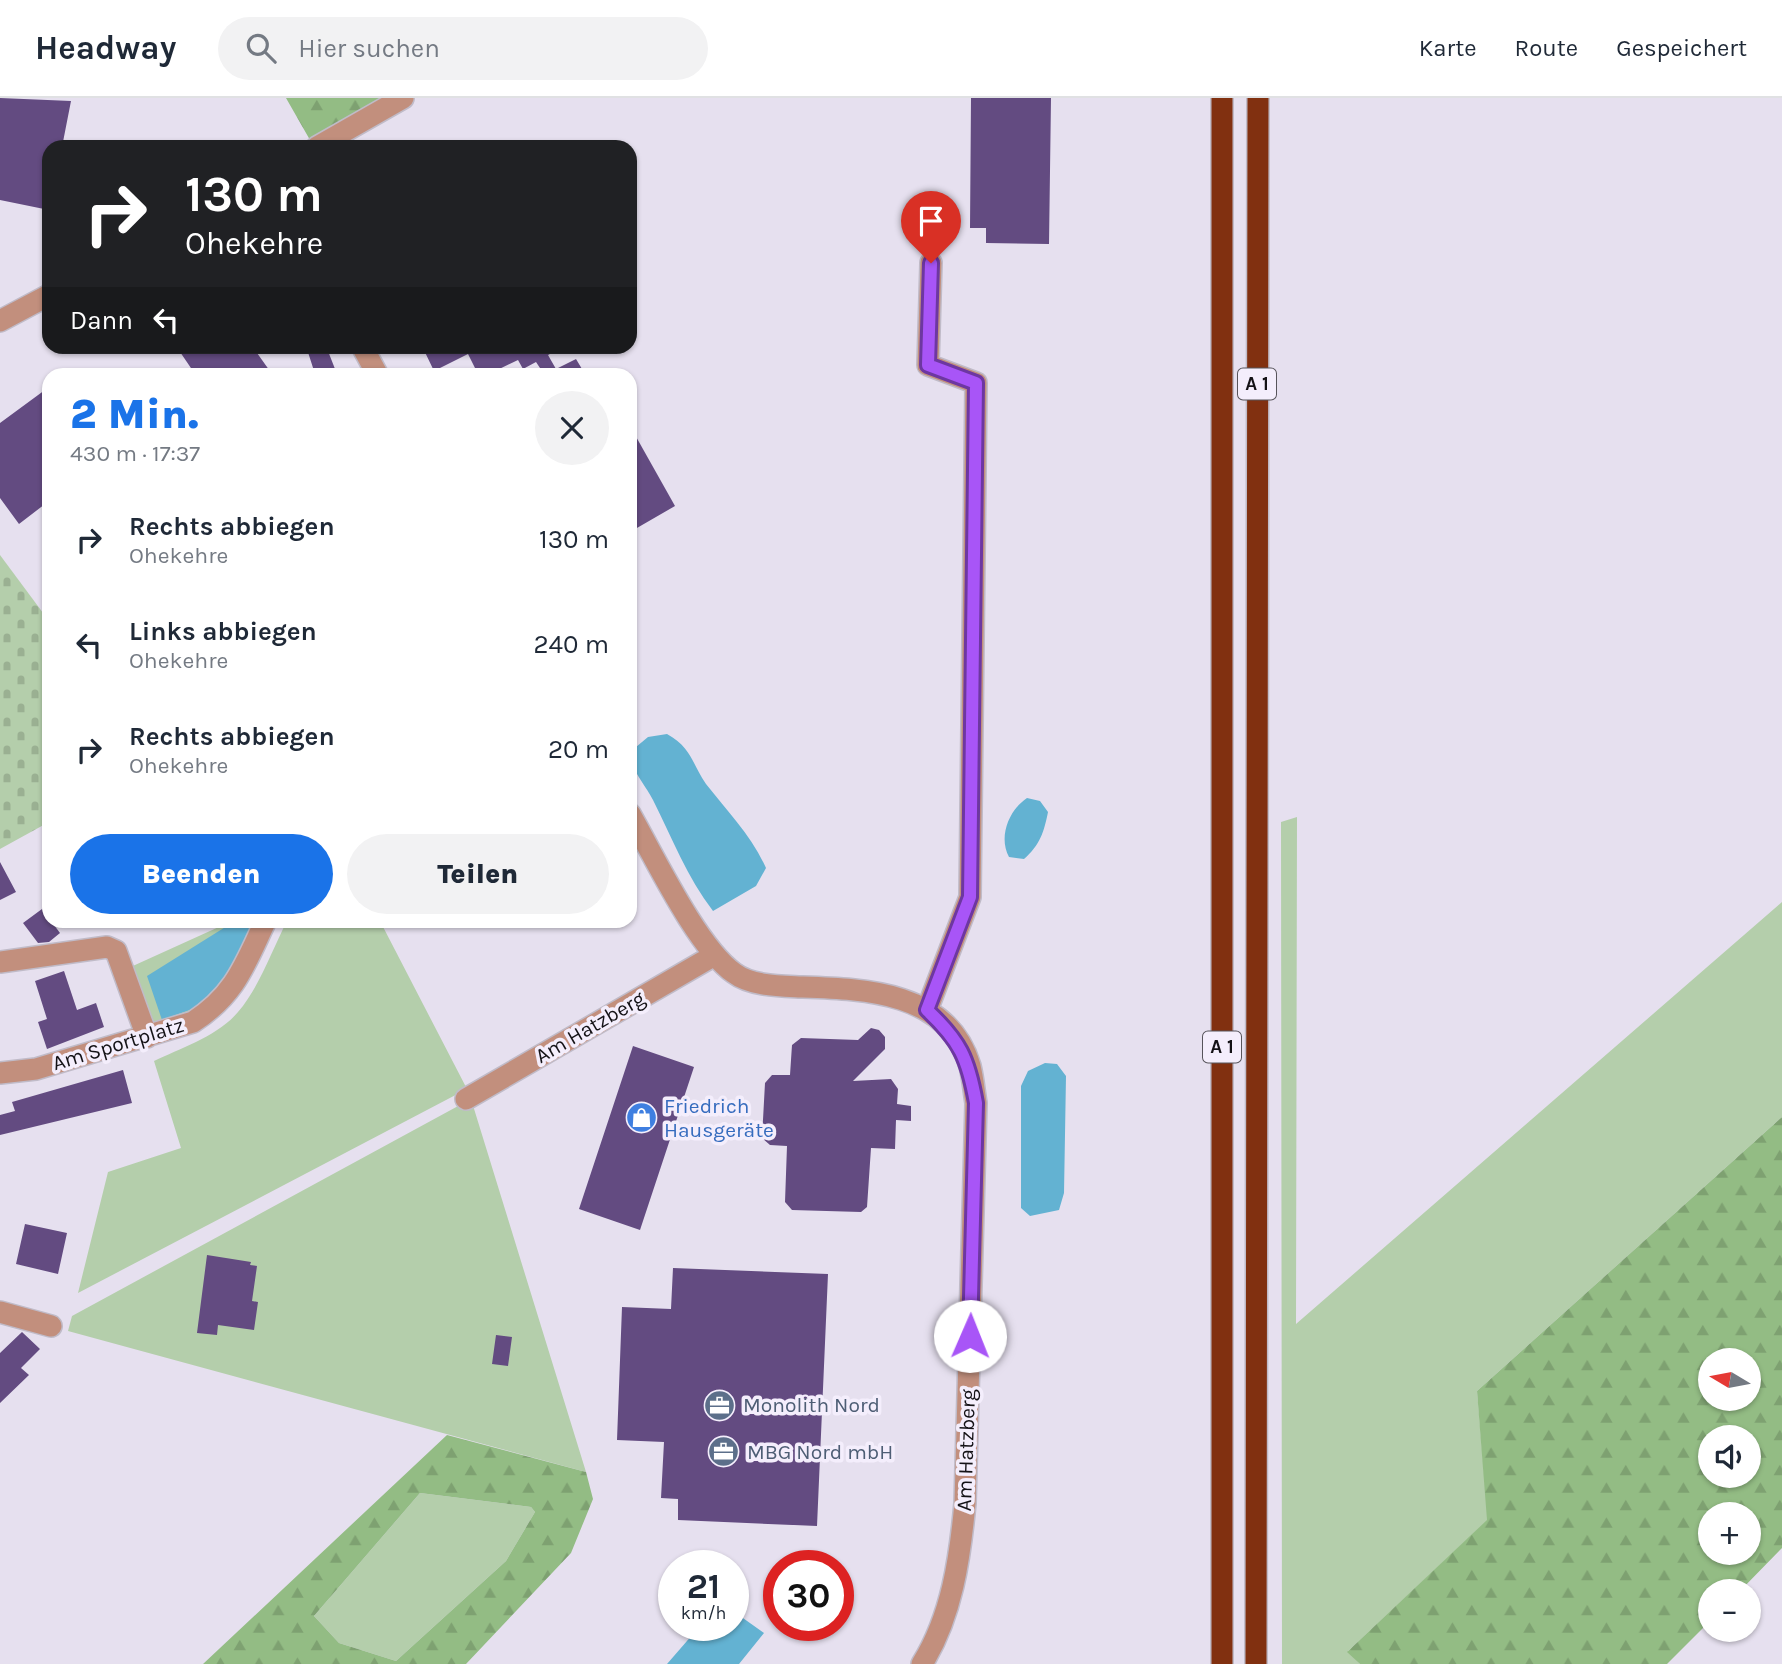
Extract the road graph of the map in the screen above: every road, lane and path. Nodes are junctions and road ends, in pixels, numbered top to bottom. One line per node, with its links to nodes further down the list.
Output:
1 (404, 98): 4 (street)
2 (1222, 98): 19 (highway, A 1)
3 (1258, 98): 20 (highway, A 1)
4 (329, 140)
5 (931, 263): 12 (street)
6 (42, 299): 7 (street)
7 (0, 321)
8 (637, 826): 10 (street, Am Hatzberg)
9 (262, 928): 13 (street, Am Sportplatz)
10 (713, 956): 12 (street, Am Hatzberg); 15 (street, Am Hatzberg)
11 (0, 962): 13 (street)
12 (927, 1010): 18 (street, Am Hatzberg)
13 (147, 1037): 14 (street, Am Sportplatz)
14 (0, 1073)
15 (466, 1099)
16 (0, 1312): 17 (street)
17 (51, 1326)
18 (922, 1664)
19 (1222, 1664)
20 (1257, 1664)

